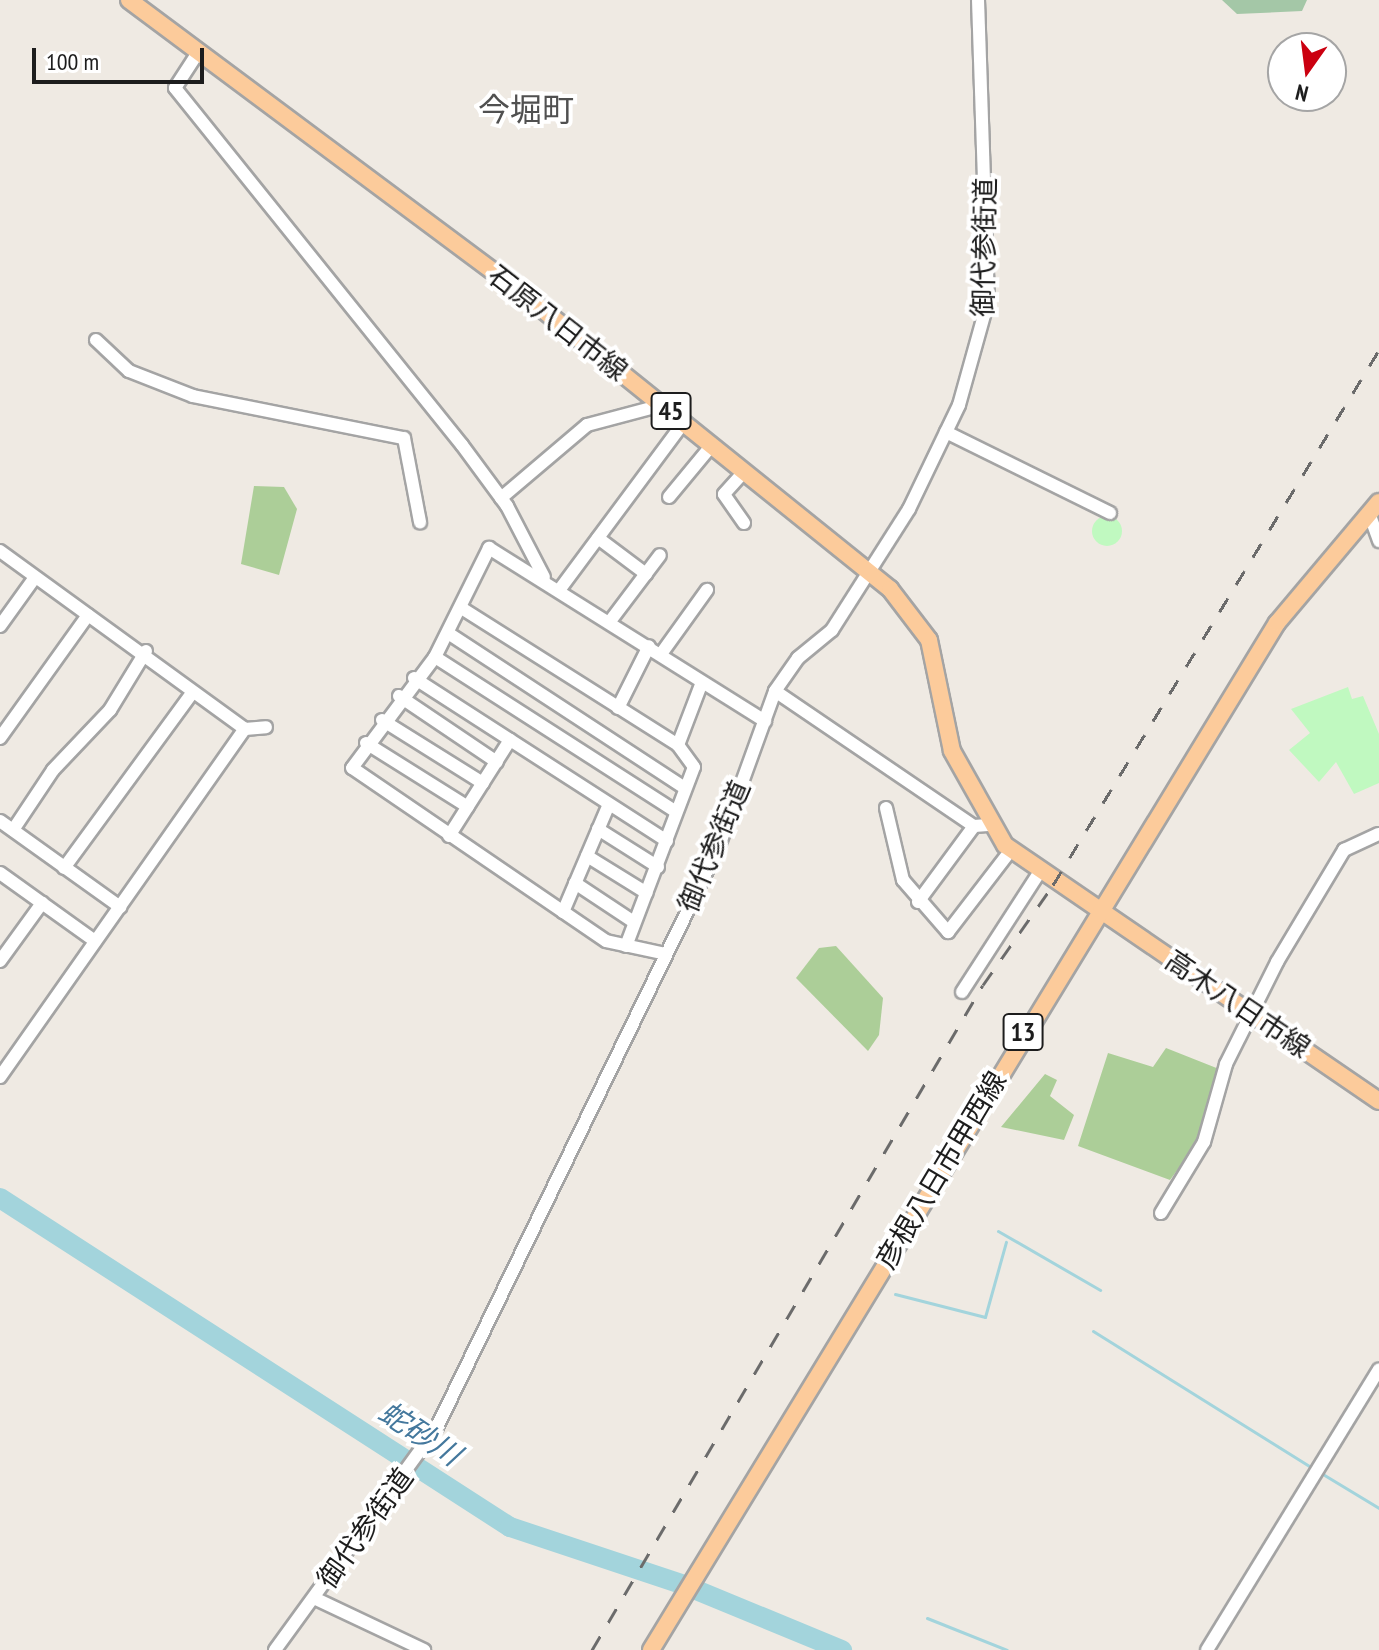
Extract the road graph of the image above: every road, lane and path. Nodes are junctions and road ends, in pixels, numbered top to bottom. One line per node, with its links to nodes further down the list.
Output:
1 (129, 0): 3 (main road, 石原八日市線 / 45)
2 (978, 0): 7 (street, 御代参街道)
3 (199, 51): 5 (main road, 石原八日市線 / 45); 11 (street)
4 (96, 340): 14 (street)
5 (662, 405): 6 (main road, 石原八日市線 / 45); 11 (street)
6 (684, 422): 8 (main road, 石原八日市線 / 45); 16 (street)
7 (946, 432): 13 (street); 20 (street, 御代参街道)
8 (712, 445): 9 (main road, 石原八日市線 / 45); 10 (street)
9 (745, 471): 15 (street); 20 (main road, 石原八日市線 / 45)
10 (669, 497)
11 (501, 498): 22 (street)
12 (1374, 508): 17 (street); 74 (main road, 彦根八日市甲西線 / 13)
13 (1110, 513)
14 (420, 522)
15 (744, 523)
16 (598, 538): 21 (street); 24 (street)
17 (1379, 541)
18 (0, 551): 23 (street)
19 (660, 555): 21 (street)
20 (868, 573): 37 (street, 御代参街道); 57 (main road, 石原八日市線 / 45)
21 (646, 574): 28 (street)
22 (544, 577): 24 (street); 26 (street)
23 (33, 580): 27 (street); 29 (street)
24 (560, 589): 28 (street)
25 (707, 590): 33 (street)
26 (463, 609): 30 (street); 40 (street)
27 (88, 615): 32 (street); 45 (street)
28 (611, 620): 31 (street)
29 (0, 626)
30 (448, 633): 34 (street); 51 (street)
31 (649, 646): 33 (street); 40 (street)
32 (146, 651): 38 (street); 59 (street)
33 (661, 654): 36 (street)
34 (435, 657): 35 (street); 55 (street)
35 (414, 678): 39 (street); 46 (street)
36 (702, 682): 42 (street); 48 (street)
37 (775, 691): 42 (street, 御代参街道); 57 (street)
38 (192, 693): 44 (street); 66 (street)
39 (399, 696): 41 (street); 49 (street)
40 (618, 708): 48 (street)
41 (382, 720): 47 (street); 50 (street)
42 (765, 721): 79 (street, 御代参街道)
43 (266, 727): 44 (street)
44 (245, 729): 73 (street)
45 (0, 738)
46 (510, 740): 49 (street); 52 (street)
47 (366, 743): 53 (street); 61 (street)
48 (678, 745): 51 (street)
49 (497, 762): 50 (street)
50 (483, 783): 53 (street)
51 (685, 788): 55 (street)
52 (609, 804): 58 (street); 62 (street)
53 (468, 807): 61 (street)
54 (886, 808): 71 (street)
55 (675, 811): 62 (street)
56 (0, 821): 59 (street)
57 (981, 825): 63 (main road, 石原八日市線 / 45); 71 (street)
58 (598, 829): 64 (street); 65 (street)
59 (13, 830): 66 (street)
60 (1379, 834): 82 (street)
61 (449, 836): 75 (street)
62 (667, 841): 65 (street)
63 (1011, 850): 68 (main road, 石原八日市線 / 45); 71 (street)
64 (587, 856): 69 (street); 70 (street)
65 (658, 867): 70 (street)
66 (64, 868): 73 (street)
67 (0, 873): 72 (street)
68 (1039, 873): 74 (main road, 石原八日市線 / 45); 81 (street)
69 (575, 883): 75 (street); 76 (street)
70 (647, 893): 76 (street)
71 (918, 902)
72 (42, 903): 77 (street); 80 (street)
73 (120, 907): 77 (street)
74 (1096, 909): 82 (main road, 高木八日市線); 90 (main road, 彦根八日市甲西線 / 13)
75 (563, 912): 78 (street)
76 (634, 922): 78 (street)
77 (95, 941): 83 (street)
78 (626, 946): 79 (street)
79 (666, 954): 87 (street, 御代参街道)
80 (0, 961)
81 (962, 992)
82 (1254, 1015): 84 (main road, 高木八日市線); 85 (street)
83 (0, 1077)
84 (1379, 1101)
85 (1161, 1213)
86 (1379, 1369): 91 (street)
87 (314, 1598): 88 (street, 御代参街道); 89 (street)
88 (275, 1650)
89 (424, 1650)
90 (651, 1650)
91 (1207, 1650)

